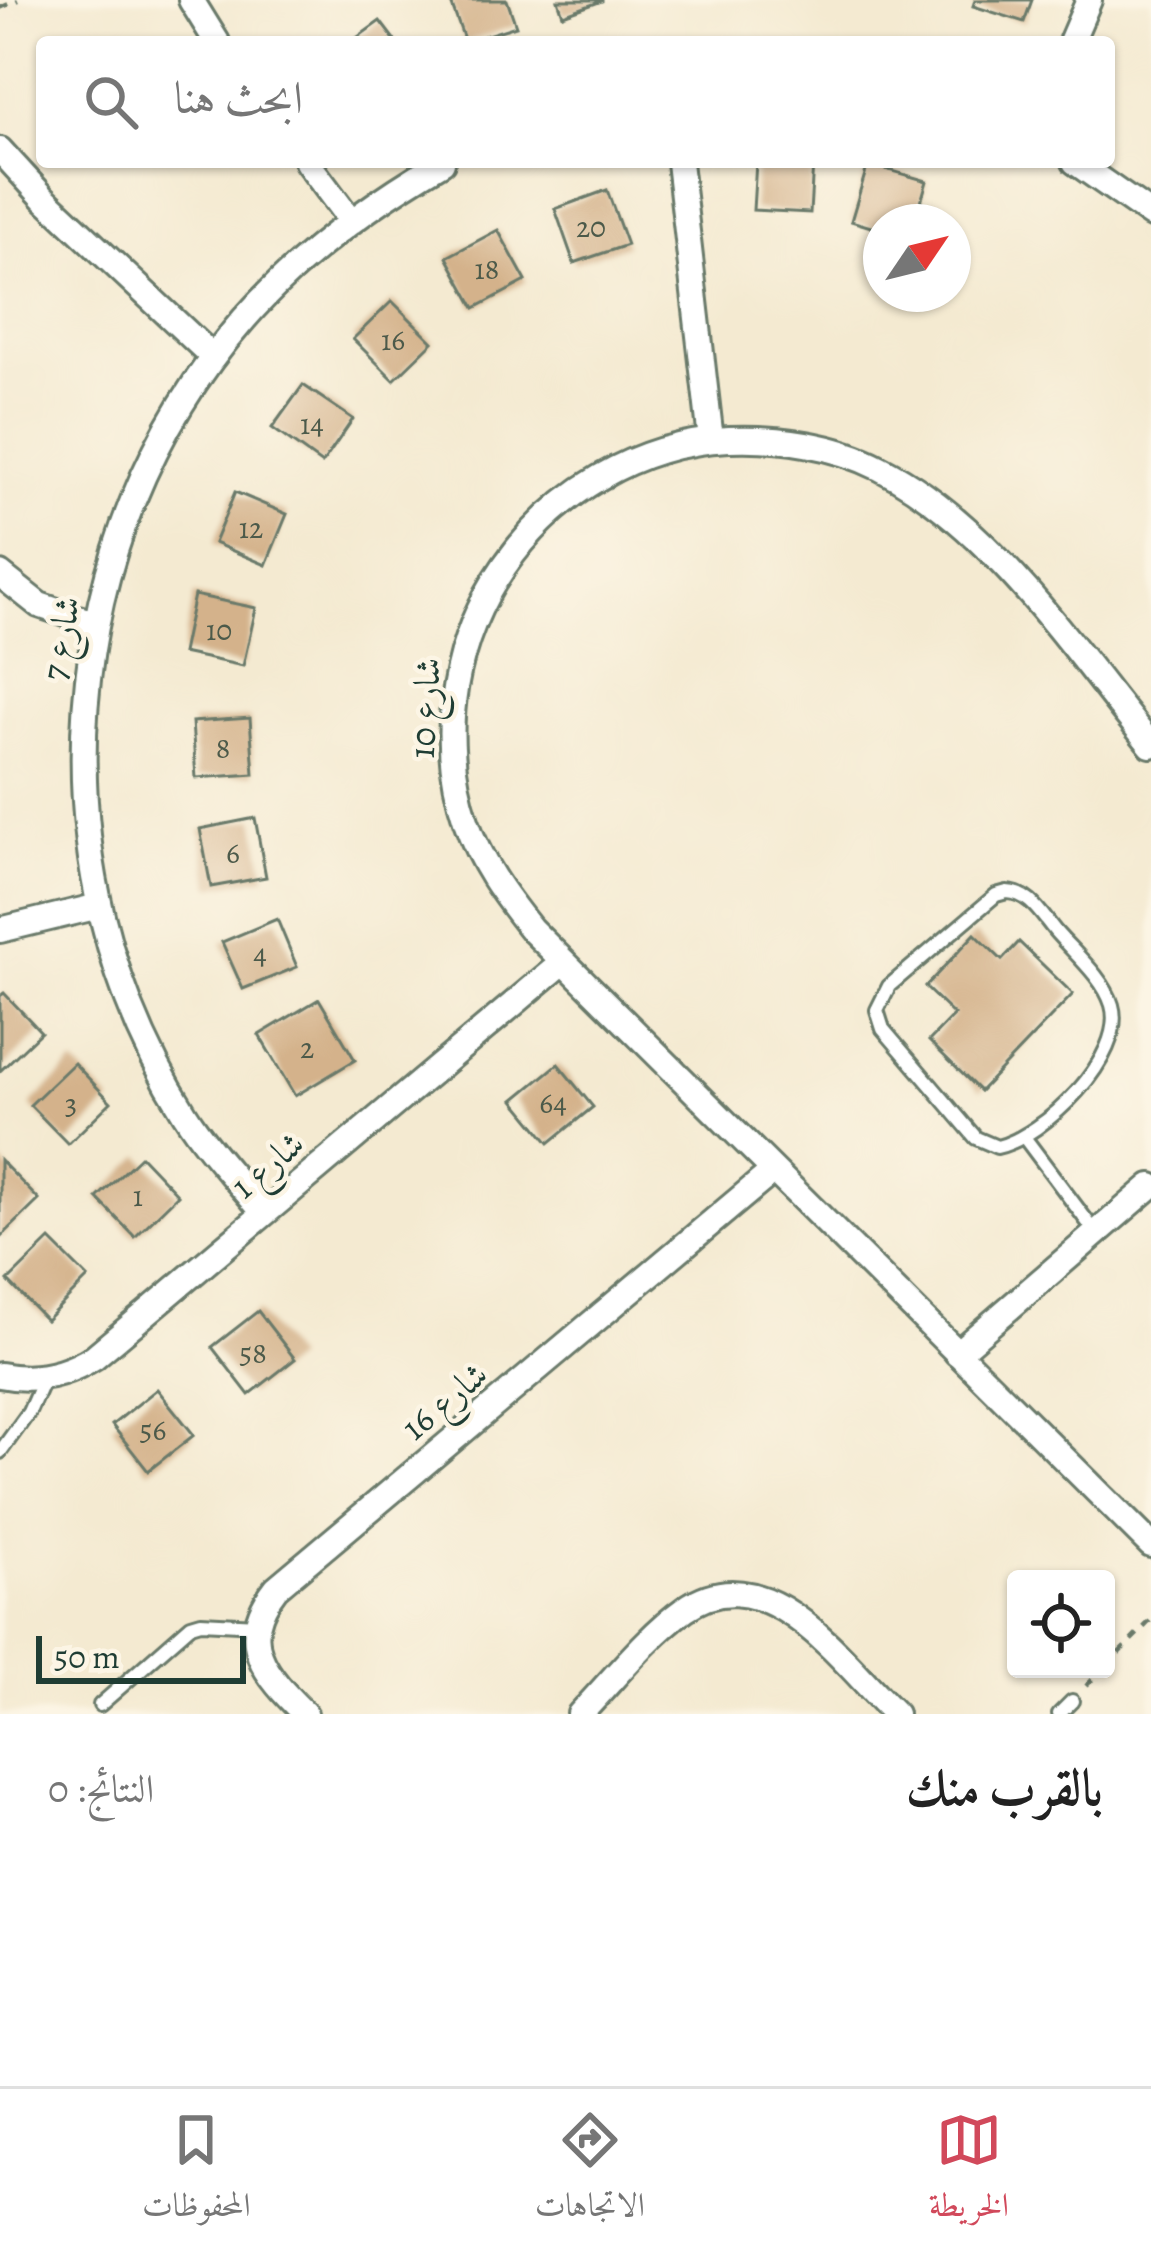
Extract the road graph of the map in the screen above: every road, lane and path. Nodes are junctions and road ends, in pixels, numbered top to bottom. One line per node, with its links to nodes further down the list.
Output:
1 (18, 0): 4 (path)
2 (191, 0): 5 (street)
3 (1089, 0): 6 (street)
4 (0, 8)
5 (214, 36)
6 (1074, 36)
7 (0, 150): 14 (street)
8 (311, 168): 13 (street)
9 (433, 168): 13 (street, شارع 7)
10 (680, 168): 15 (street)
11 (1084, 168): 12 (street)
12 (1151, 215)
13 (351, 221): 14 (street, شارع 7)
14 (213, 357): 17 (street, شارع 7)
15 (711, 440): 18 (street, شارع 10); 21 (street, شارع 10)
16 (0, 574): 17 (street)
17 (96, 624): 19 (street, شارع 7)
18 (1151, 746)
19 (100, 906): 20 (street); 25 (street, شارع 7)
20 (0, 930)
21 (562, 963): 23 (street, شارع 10); 25 (street, شارع 1)
22 (1024, 1137): 22 (lane); 26 (lane)
23 (772, 1172): 27 (street, شارع 10); 33 (street, شارع 16)
24 (1151, 1186): 26 (street)
25 (264, 1214): 29 (street, شارع 1)
26 (1096, 1233): 27 (street)
27 (957, 1353): 31 (street, شارع 10)
28 (0, 1375): 29 (street, شارع 1)
29 (45, 1377): 30 (lane)
30 (0, 1452)
31 (1151, 1545)
32 (1151, 1620): 34 (path)
33 (257, 1625): 37 (lane); 38 (street)
34 (1115, 1658)
35 (1095, 1678): 36 (path)
36 (1074, 1698): 41 (lane)
37 (100, 1705)
38 (305, 1714)
39 (580, 1714): 40 (street)
40 (895, 1714)
41 (1059, 1714)

